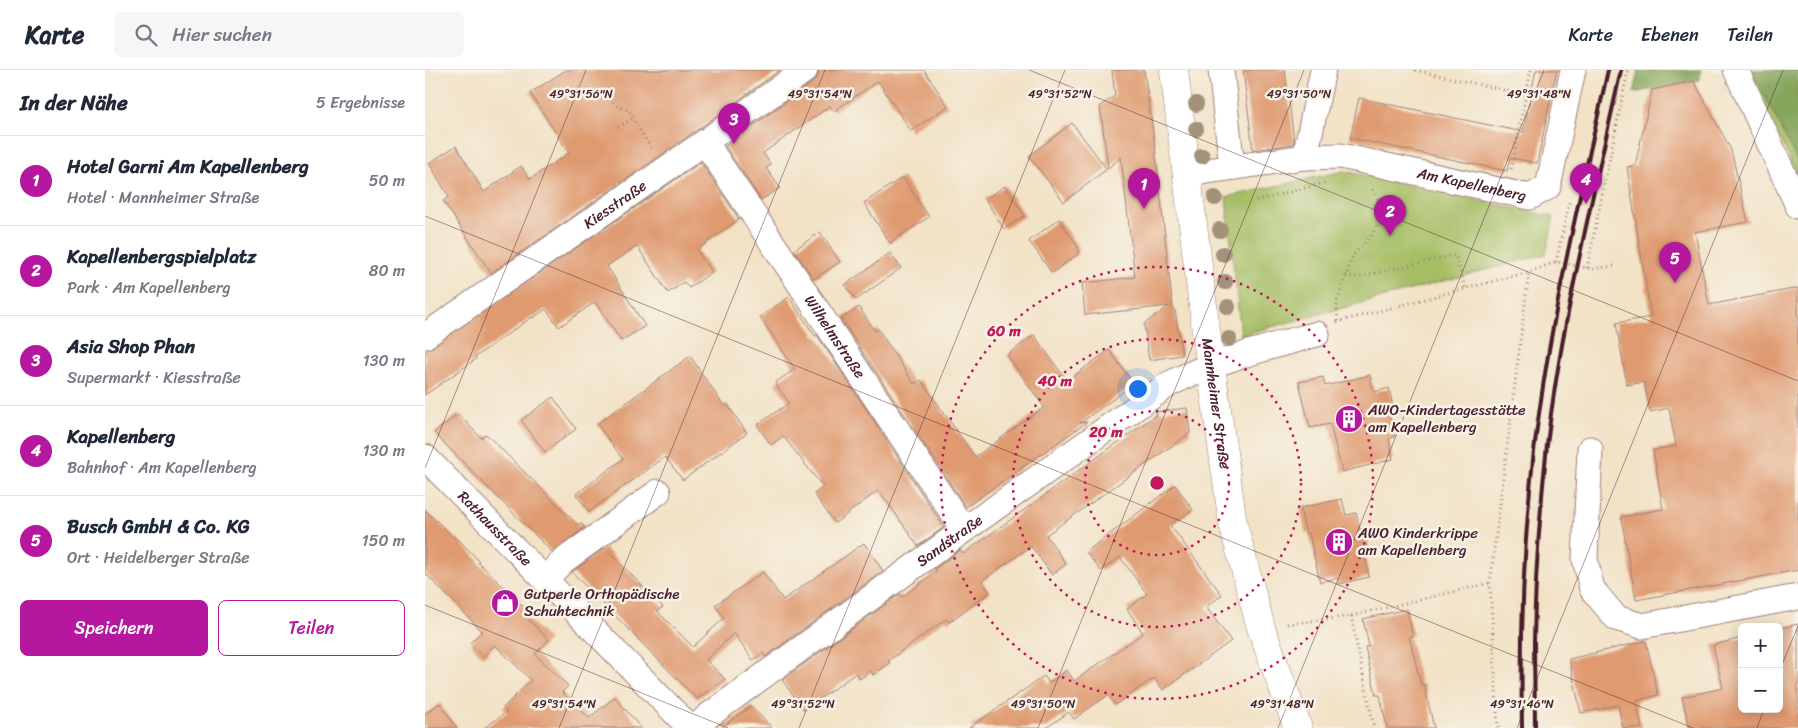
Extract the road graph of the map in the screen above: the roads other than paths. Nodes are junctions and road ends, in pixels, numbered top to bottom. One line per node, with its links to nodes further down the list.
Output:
1 (805, 70): 7 (street, Kiesstraße)
2 (1175, 70): 10 (main road, Mannheimer Straße)
3 (1221, 70): 9 (street)
4 (1323, 70): 8 (street)
5 (1573, 70): 8 (street, Am Kapellenberg)
6 (1736, 70): 11 (street)
7 (705, 142): 13 (street, Kiesstraße); 18 (street, Wilhelmstraße)
8 (1305, 157): 9 (street, Am Kapellenberg)
9 (1232, 167): 10 (street, Am Kapellenberg)
10 (1186, 174): 14 (main road, Mannheimer Straße)
11 (1798, 206)
12 (1328, 328): 14 (street, Sandstraße)
13 (425, 336)
14 (1211, 364): 18 (street, Sandstraße); 23 (main road, Mannheimer Straße)
15 (1590, 449): 20 (street)
16 (425, 458): 19 (street, Rathausstraße)
17 (658, 492): 19 (street)
18 (964, 530): 22 (street, Sandstraße)
19 (545, 580): 21 (street, Rathausstraße)
20 (1798, 597)
21 (690, 728)
22 (695, 728)
23 (1298, 728)

